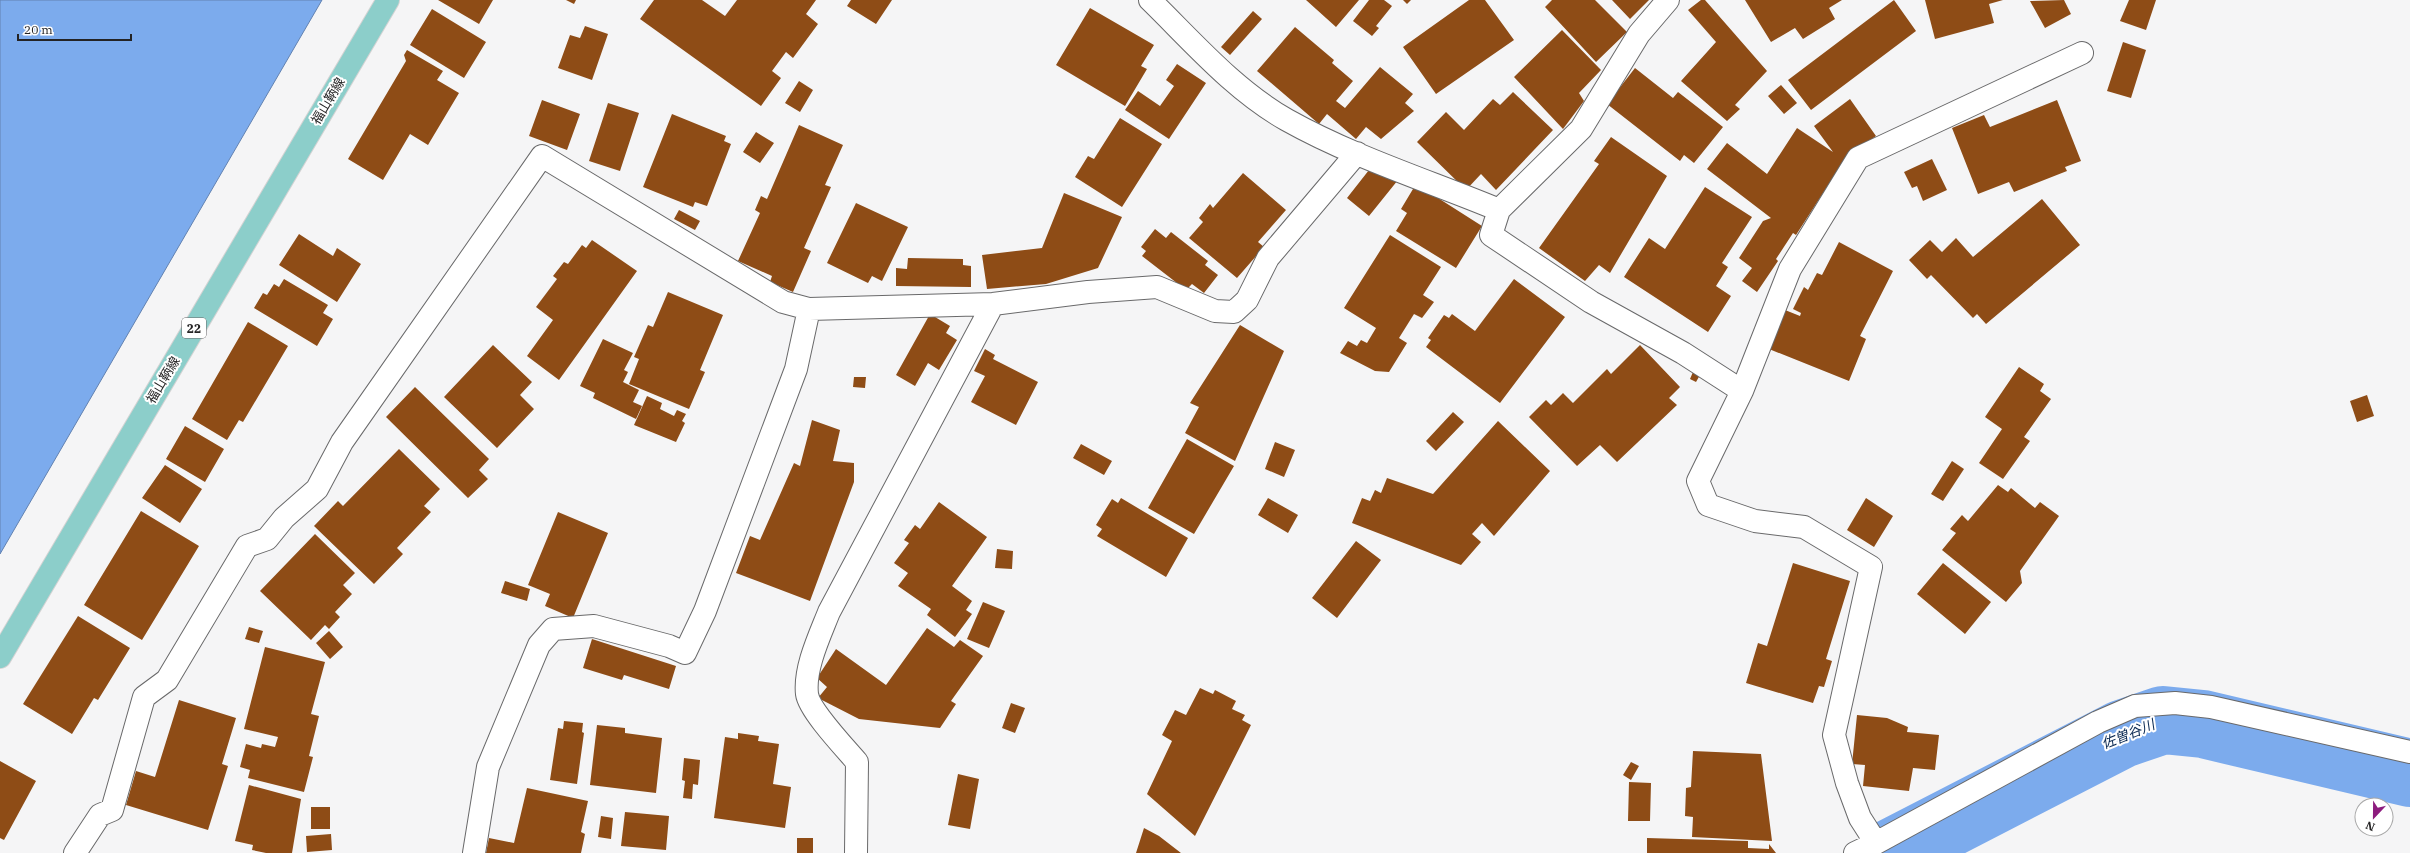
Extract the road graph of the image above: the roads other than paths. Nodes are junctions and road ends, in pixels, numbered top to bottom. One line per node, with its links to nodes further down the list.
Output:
1 (388, 0): 10 (main road, 福山鞆線 / 22)
2 (1150, 0): 5 (street)
3 (1668, 0): 6 (street)
4 (2082, 53): 9 (street)
5 (1357, 154): 6 (street); 7 (street)
6 (1499, 210): 9 (street)
7 (993, 304): 8 (street); 15 (street)
8 (810, 309): 13 (street); 14 (street)
9 (1742, 391): 12 (street)
10 (0, 657)
11 (2410, 752): 12 (street)
12 (1876, 843): 16 (street)
13 (75, 853)
14 (474, 853)
15 (856, 853)
16 (1855, 853)

